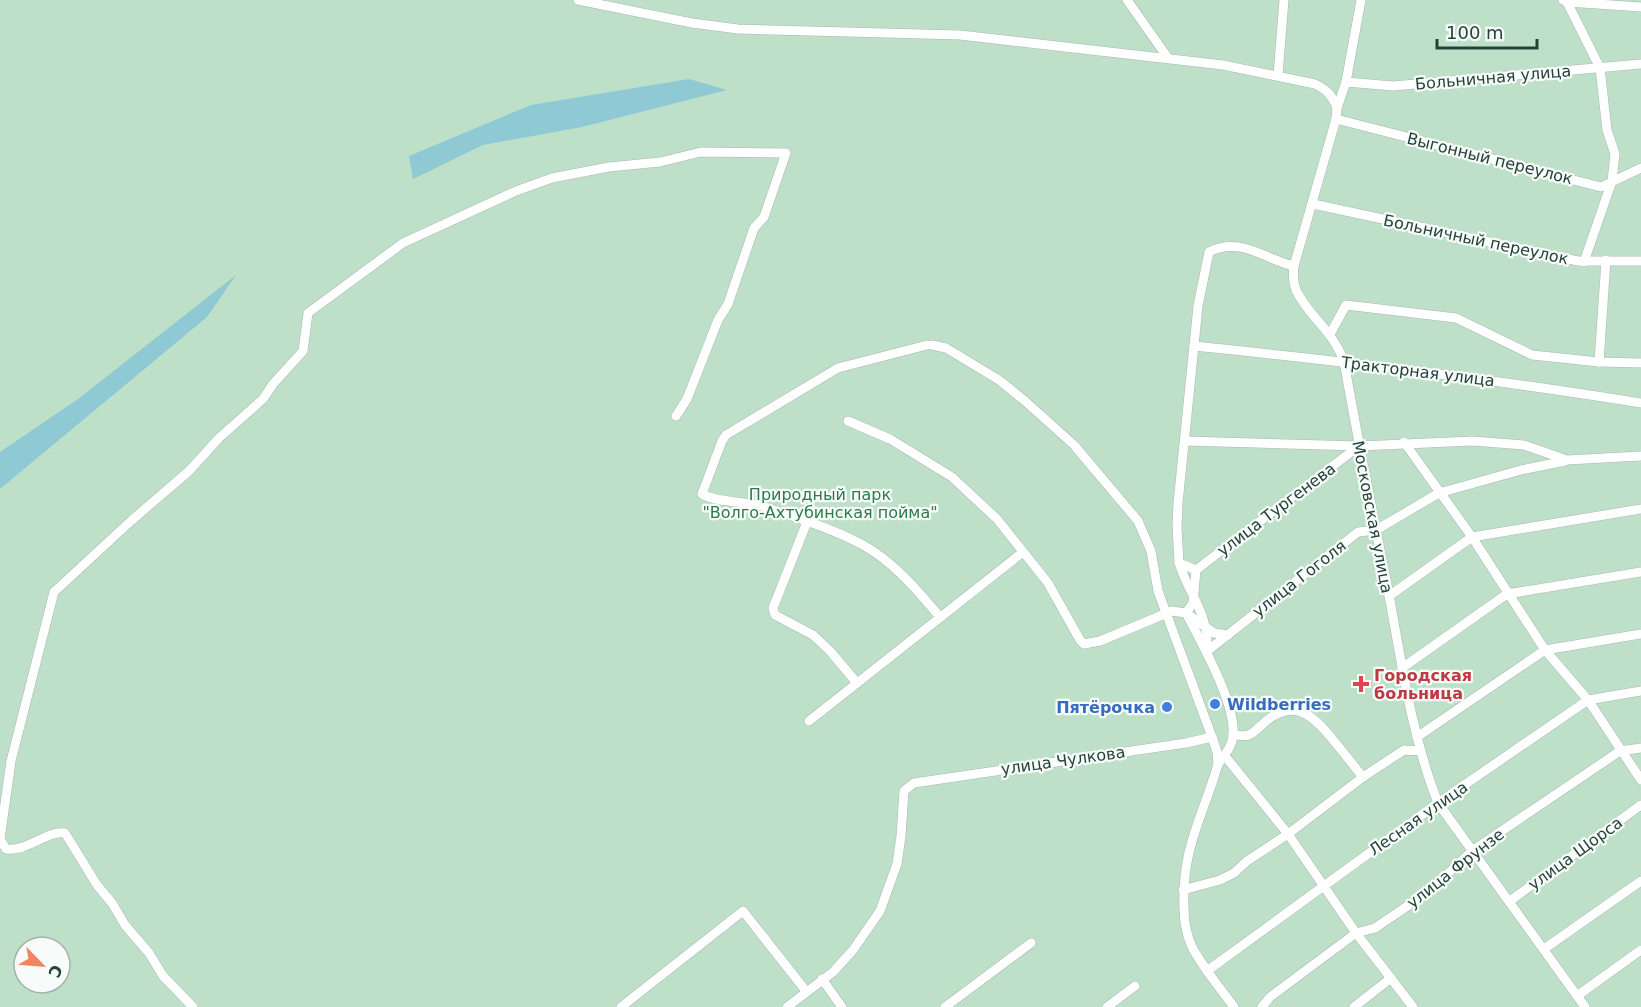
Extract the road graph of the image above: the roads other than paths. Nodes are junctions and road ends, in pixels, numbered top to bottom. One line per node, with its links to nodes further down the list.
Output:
1 (578, 0): 7 (street)
2 (1127, 0): 7 (street)
3 (1284, 0): 10 (street)
4 (1361, 0): 11 (street, Московская улица)
5 (1565, 1): 6 (street); 9 (street)
6 (1641, 7)
7 (1168, 58): 10 (street)
8 (1641, 64): 9 (street, Больничная улица)
9 (1600, 68): 11 (street, Больничная улица); 15 (street)
10 (1278, 75): 12 (street)
11 (1346, 82): 12 (street, Московская улица)
12 (1337, 108): 13 (street, Московская улица)
13 (1336, 119): 15 (street, Выгонный переулок); 16 (street, Московская улица)
14 (1641, 168): 15 (street, Выгонный переулок)
15 (1612, 181): 19 (street)
16 (1312, 204): 19 (street, Больничный переулок); 20 (street, Московская улица)
17 (1606, 260): 18 (street, Больничный переулок); 19 (street, Больничный переулок); 24 (street)
18 (1641, 261)
19 (1584, 262)
20 (1294, 266): 21 (street, Московская улица); 22 (street)
21 (1330, 334): 23 (street, Московская улица); 24 (street)
22 (1194, 346): 23 (street, Тракторная улица); 29 (street)
23 (1344, 362): 26 (street, Тракторная улица); 31 (street, Московская улица)
24 (1599, 362): 25 (street)
25 (1641, 363)
26 (1641, 403)
27 (676, 416): 87 (street)
28 (848, 421): 39 (street)
29 (1185, 441): 31 (street); 40 (street)
30 (1404, 442): 31 (street); 33 (street); 34 (street)
31 (1359, 446): 37 (street, Московская улица); 41 (street, улица Тургенева)
32 (1641, 456): 33 (street)
33 (1567, 460): 34 (street, улица Гоголя)
34 (1439, 493): 37 (street, улица Гоголя); 38 (street)
35 (1641, 509): 38 (street)
36 (807, 522): 47 (street); 48 (street); 55 (street)
37 (1376, 530): 45 (street, Московская улица); 50 (street, улица Гоголя)
38 (1472, 537): 44 (street); 45 (street)
39 (1023, 552): 47 (street); 48 (street)
40 (1179, 563): 41 (street); 43 (street)
41 (1196, 570): 43 (street)
42 (1641, 572): 44 (street)
43 (1194, 594): 46 (street); 49 (street)
44 (1507, 594): 52 (street); 54 (street)
45 (1389, 596): 54 (street, Московская улица)
46 (1186, 613): 47 (street); 49 (street); 53 (street)
47 (1166, 615): 60 (street)
48 (940, 618): 55 (street)
49 (1207, 628): 50 (street); 53 (street)
50 (1228, 634): 53 (street, улица Гоголя)
51 (1641, 634): 52 (street)
52 (1545, 650): 57 (street); 61 (street)
53 (1206, 652): 59 (street)
54 (1402, 668): 61 (street, Московская улица)
55 (857, 683): 58 (street)
56 (1641, 691): 57 (street, Лесная улица)
57 (1588, 700): 64 (street); 69 (street, Лесная улица)
58 (809, 721)
59 (1233, 734): 65 (street); 67 (street)
60 (1212, 737): 66 (street); 83 (street, улица Чулкова)
61 (1417, 737): 63 (street, Московская улица)
62 (1641, 748): 64 (street)
63 (1420, 751): 67 (street); 69 (street, Московская улица)
64 (1620, 751): 68 (street); 72 (street, улица Фрунзе)
65 (1225, 756): 66 (street); 71 (street)
66 (1218, 764): 75 (street)
67 (1363, 777): 71 (street)
68 (1641, 780)
69 (1438, 803): 72 (street, Московская улица); 74 (street, Лесная улица)
70 (1641, 805): 76 (street, улица Щорса)
71 (1288, 834): 74 (street); 75 (street)
72 (1472, 851): 76 (street, Московская улица); 77 (street, улица Фрунзе)
73 (1641, 880): 79 (street)
74 (1323, 885): 77 (street); 81 (street, Лесная улица)
75 (1183, 890): 81 (street)
76 (1510, 901): 79 (street, Московская улица)
77 (1356, 933): 82 (street); 94 (street, улица Фрунзе)
78 (1031, 943): 91 (street)
79 (1544, 949): 86 (street, Московская улица)
80 (1641, 950): 86 (street)
81 (1207, 971): 93 (street)
82 (1391, 978): 95 (street); 96 (street)
83 (822, 979): 85 (street); 90 (street)
84 (1135, 986): 92 (street)
85 (806, 991): 88 (street); 89 (street)
86 (1577, 996): 97 (street, Московская улица)
87 (193, 1007)
88 (621, 1007)
89 (787, 1007)
90 (842, 1007)
91 (945, 1007)
92 (1107, 1007)
93 (1234, 1007)
94 (1262, 1007)
95 (1354, 1007)
96 (1413, 1007)
97 (1585, 1007)

